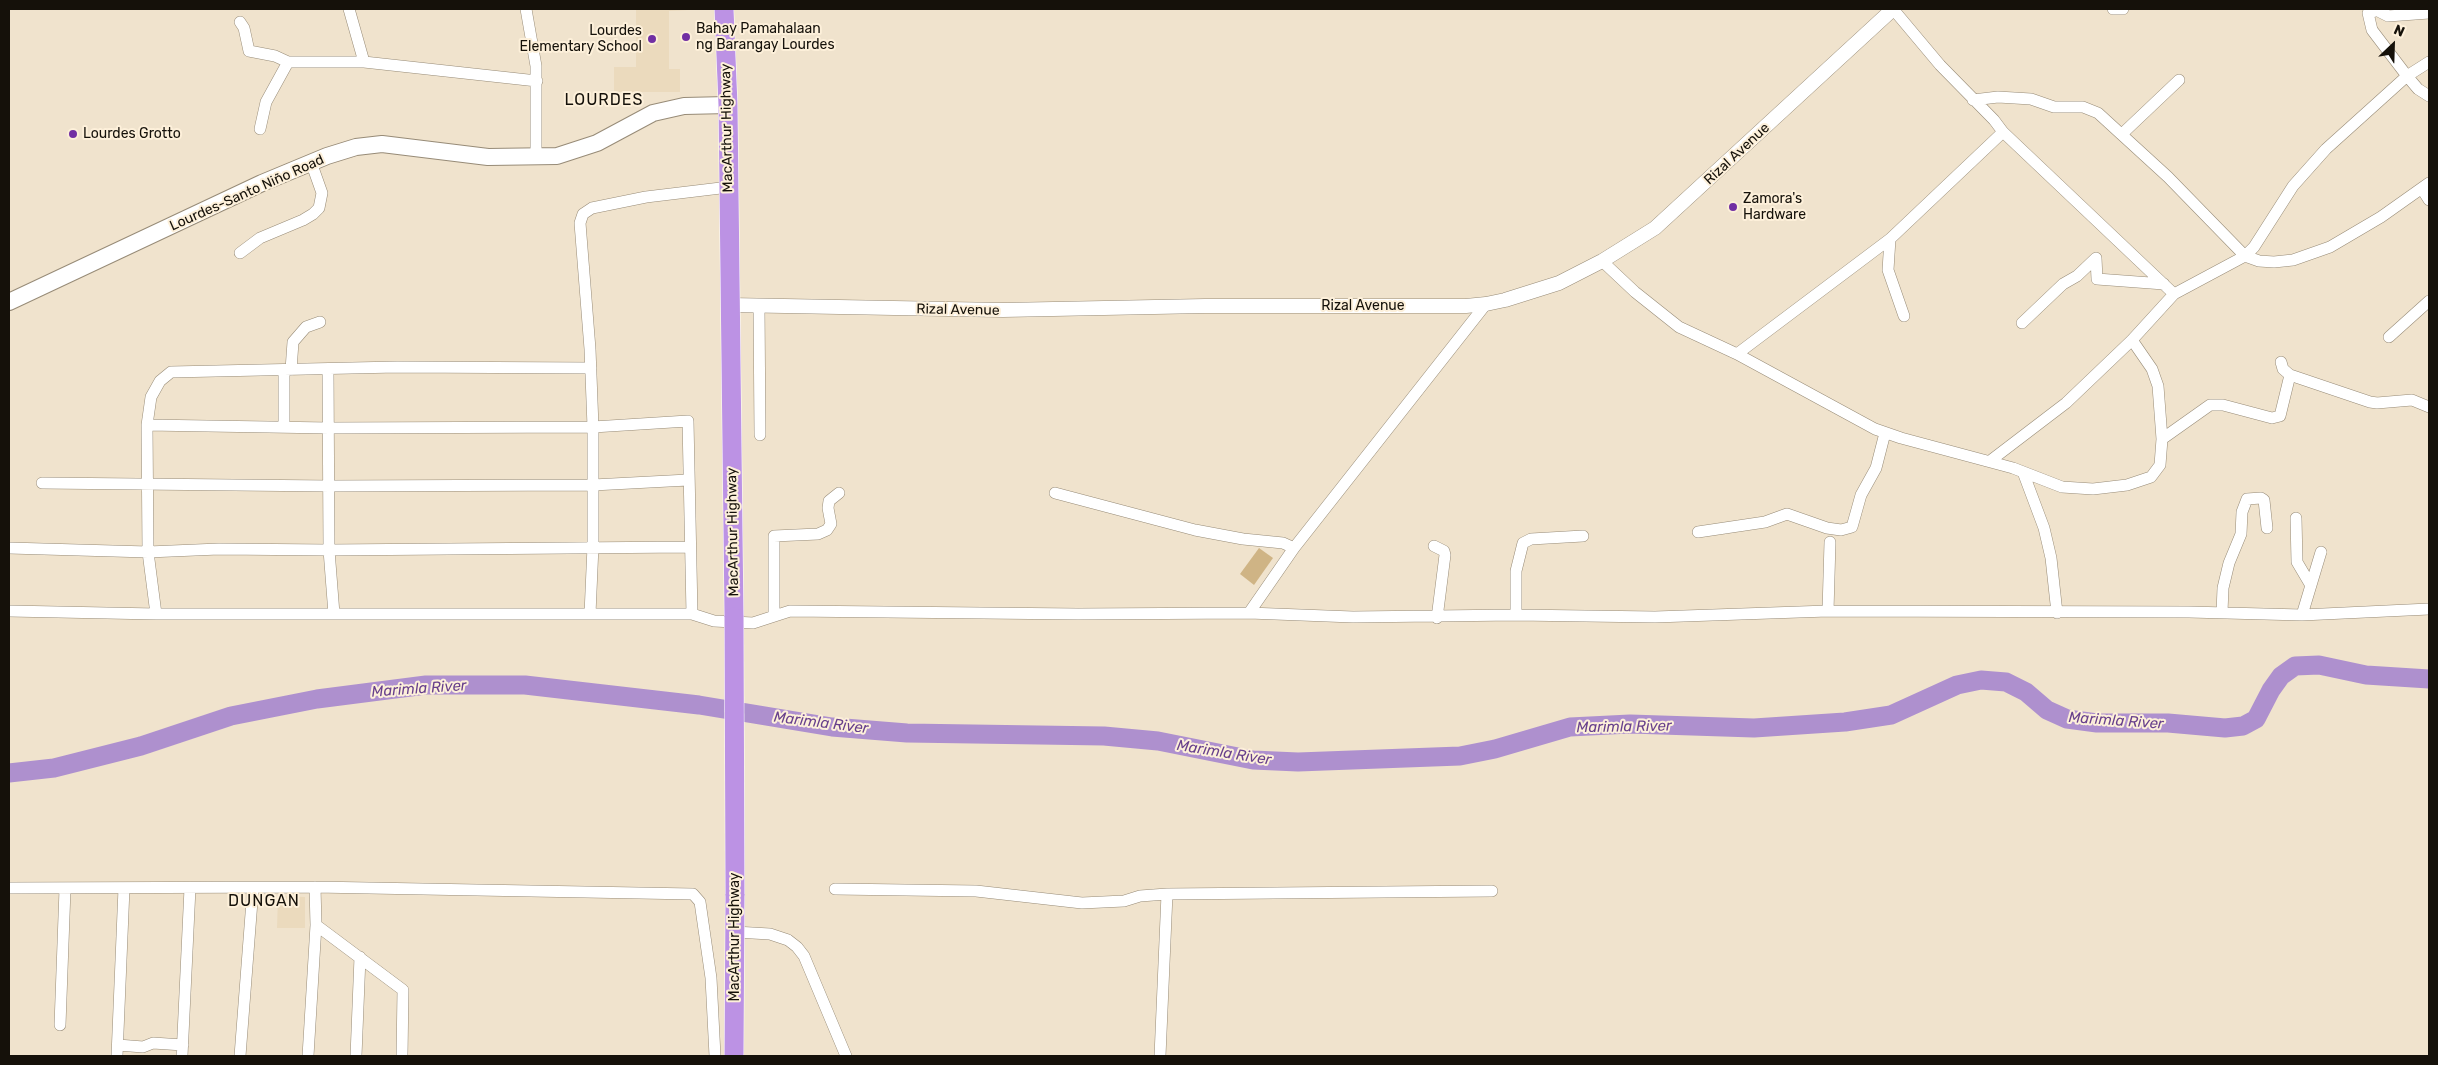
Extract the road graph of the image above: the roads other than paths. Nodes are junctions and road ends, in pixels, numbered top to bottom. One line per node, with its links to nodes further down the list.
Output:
1 (349, 9): 11 (street)
2 (526, 9): 15 (street)
3 (724, 9): 18 (highway, MacArthur Highway)
4 (1893, 9): 17 (street); 30 (street, Rizal Avenue)
5 (2113, 9): 6 (street)
6 (2123, 9)
7 (2382, 10): 8 (street); 13 (street)
8 (2428, 15)
9 (240, 22): 10 (street)
10 (288, 62): 11 (street); 19 (street)
11 (364, 62): 15 (street)
12 (2429, 62): 13 (street)
13 (2407, 76): 16 (street); 29 (street)
14 (2179, 80): 21 (street)
15 (536, 82): 22 (street)
16 (2429, 96)
17 (1973, 100): 20 (street); 21 (street)
18 (728, 105): 22 (main road, Lourdes-Santo Niño Road); 25 (highway, MacArthur Highway)
19 (260, 129)
20 (2002, 132): 27 (street); 31 (street)
21 (2122, 134): 29 (street)
22 (536, 158): 23 (main road, Lourdes-Santo Niño Road)
23 (311, 162): 28 (street); 34 (main road, Lourdes-Santo Niño Road)
24 (2426, 186): 26 (street); 29 (street)
25 (729, 187): 36 (highway, MacArthur Highway); 45 (street)
26 (2429, 200)
27 (1890, 239): 38 (street); 43 (street)
28 (240, 253)
29 (2245, 256): 32 (street)
30 (1602, 261): 35 (street, Rizal Avenue); 43 (street)
31 (2164, 284): 32 (street); 40 (street)
32 (2174, 294): 42 (street)
33 (2429, 301): 41 (street)
34 (9, 302)
35 (1486, 304): 37 (street, Rizal Avenue); 75 (street)
36 (730, 305): 37 (street, Rizal Avenue); 104 (highway, MacArthur Highway, bridge)
37 (759, 306): 55 (street)
38 (1904, 316)
39 (320, 322): 47 (street)
40 (2022, 323)
41 (2389, 337)
42 (2132, 340): 56 (street); 57 (street)
43 (1736, 354): 54 (street)
44 (2281, 362): 48 (street)
45 (591, 368): 46 (street); 52 (street)
46 (328, 369): 47 (street); 53 (street)
47 (288, 370): 50 (street); 51 (street)
48 (2290, 375): 49 (street); 56 (street)
49 (2429, 407)
50 (147, 425): 51 (street); 61 (street)
51 (284, 427): 53 (street)
52 (593, 427): 53 (street); 59 (street); 62 (street)
53 (329, 428): 63 (street)
54 (1885, 433): 57 (street); 68 (street)
55 (760, 435)
56 (2162, 439): 58 (street)
57 (1990, 461): 58 (street)
58 (2023, 472): 85 (street)
59 (688, 480): 62 (street); 72 (street)
60 (42, 483): 61 (street)
61 (148, 485): 63 (street); 77 (street)
62 (593, 485): 63 (street); 71 (street)
63 (330, 486): 76 (street)
64 (839, 493): 90 (street)
65 (1055, 493): 75 (street)
66 (2296, 518): 79 (street)
67 (2266, 528): 83 (street)
68 (1698, 532)
69 (1583, 536): 92 (street)
70 (1830, 542): 82 (street)
71 (593, 546): 72 (street); 76 (street); 88 (street)
72 (689, 546): 89 (street)
73 (1434, 546): 93 (street)
74 (9, 548): 77 (street)
75 (1294, 548): 84 (street)
76 (329, 550): 77 (street); 87 (street)
77 (148, 552): 86 (street)
78 (2321, 552): 79 (street)
79 (2310, 584): 91 (street)
80 (2429, 609): 91 (street)
81 (9, 611): 86 (street)
82 (1828, 611): 85 (street); 92 (street)
83 (2222, 612): 85 (street); 91 (street)
84 (1249, 613): 90 (street); 93 (street)
85 (2057, 613)
86 (156, 614): 87 (street)
87 (334, 614): 88 (street)
88 (590, 614): 89 (street)
89 (692, 614): 90 (street)
90 (774, 614)
91 (2302, 615)
92 (1516, 616): 93 (street)
93 (1437, 618)
94 (9, 888): 95 (street)
95 (65, 888): 96 (street); 106 (street)
96 (124, 888): 97 (street); 108 (street)
97 (190, 888): 98 (street); 107 (street)
98 (253, 888): 99 (street); 109 (street)
99 (315, 888): 103 (street); 113 (street)
100 (835, 889): 102 (street)
101 (1492, 891): 102 (street)
102 (1166, 894): 116 (street)
103 (316, 924): 105 (street); 110 (street)
104 (735, 932): 114 (highway, MacArthur Highway); 115 (street)
105 (360, 957): 111 (street); 112 (street)
106 (60, 1025)
107 (182, 1050): 108 (street)
108 (118, 1051)
109 (240, 1056)
110 (308, 1056)
111 (356, 1056)
112 (402, 1056)
113 (716, 1056)
114 (734, 1056)
115 (846, 1056)
116 (1160, 1056)

